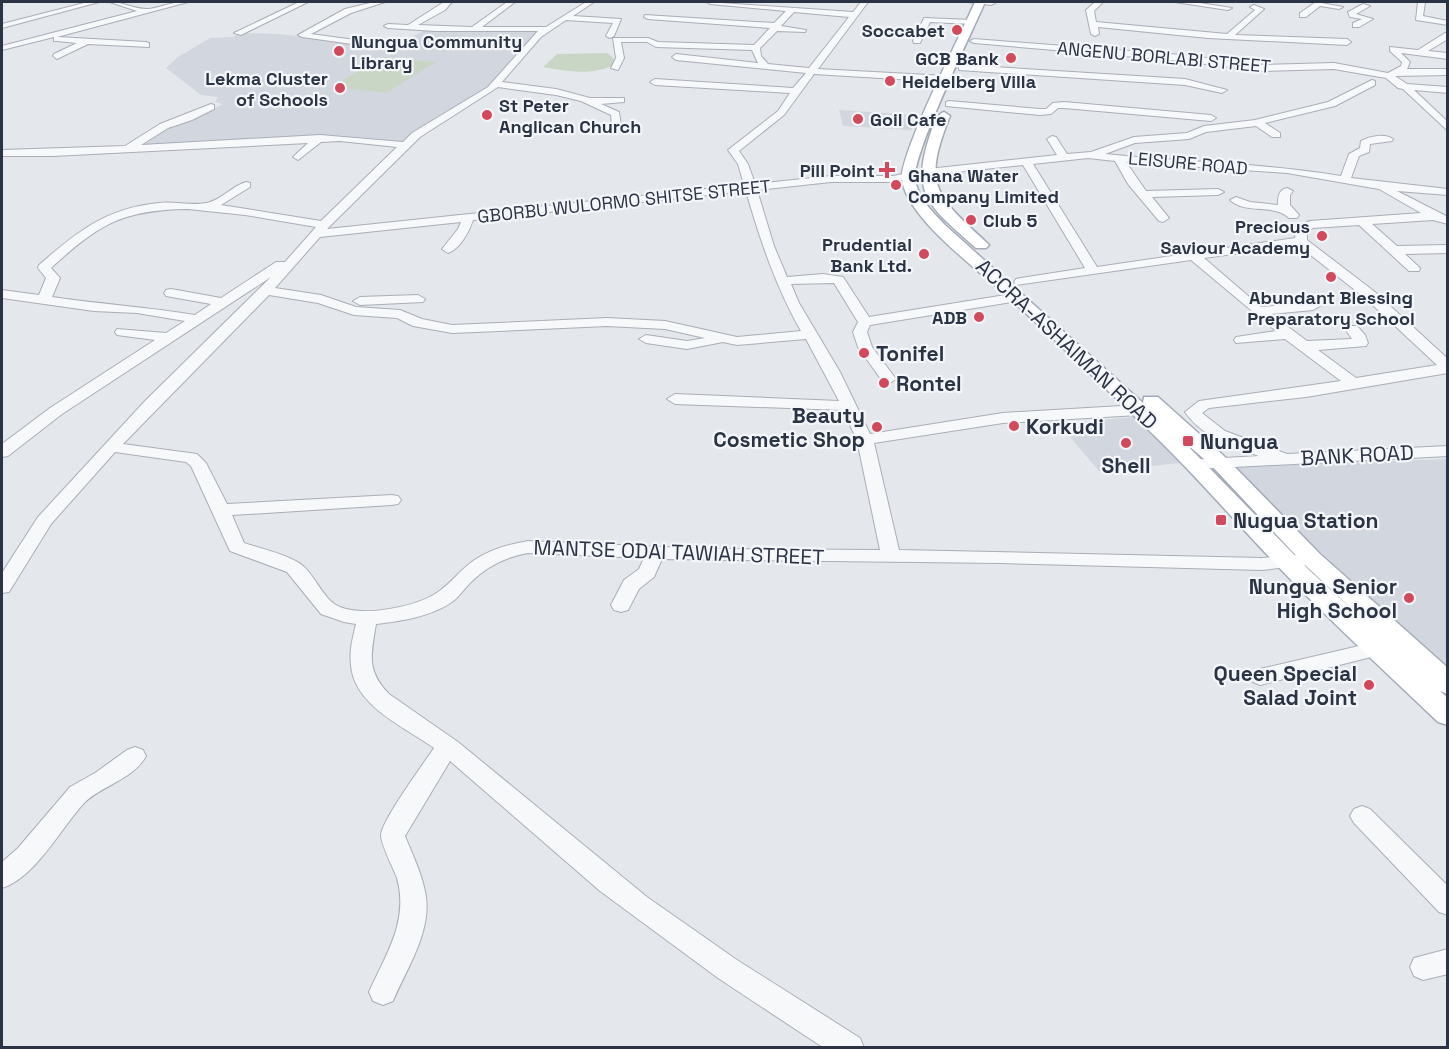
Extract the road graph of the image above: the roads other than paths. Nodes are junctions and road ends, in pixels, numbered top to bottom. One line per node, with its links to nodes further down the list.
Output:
1 (95, 2): 38 (street)
2 (113, 2): 25 (street)
3 (184, 2): 25 (street)
4 (304, 2): 45 (street)
5 (355, 2): 26 (street)
6 (381, 2): 26 (street)
7 (448, 2): 41 (street)
8 (511, 2): 42 (street)
9 (590, 2): 30 (street)
10 (865, 2): 27 (street)
11 (972, 2): 12 (street)
12 (986, 2): 34 (main road); 52 (main road)
13 (1099, 2): 36 (street)
14 (1179, 2): 21 (street)
15 (1421, 2): 35 (street)
16 (725, 3): 18 (street); 22 (street)
17 (1340, 4): 24 (street); 28 (street)
18 (712, 5)
19 (1366, 6): 24 (street)
20 (1254, 7): 49 (street)
21 (1228, 8)
22 (792, 9): 27 (street); 40 (street)
23 (930, 9): 32 (street)
24 (1353, 10): 37 (street)
25 (146, 11): 48 (street)
26 (348, 11): 58 (street)
27 (856, 15): 74 (street)
28 (1304, 15)
29 (648, 17): 33 (street)
30 (565, 18): 43 (street); 47 (street)
31 (751, 19): 33 (street)
32 (927, 20): 34 (street); 51 (street)
33 (716, 22): 40 (street)
34 (972, 22): 79 (main road)
35 (1448, 23)
36 (1094, 24): 49 (street); 60 (street)
37 (1356, 25)
38 (2, 26)
39 (388, 26): 41 (street)
40 (775, 27): 44 (street); 59 (street)
41 (408, 28): 42 (street)
42 (475, 28): 43 (street)
43 (546, 29): 83 (street)
44 (802, 30)
45 (238, 33)
46 (1448, 35): 53 (street)
47 (610, 36)
48 (44, 37): 50 (street); 57 (street)
49 (1229, 37): 54 (street)
50 (87, 41): 56 (street); 62 (street)
51 (917, 41)
52 (974, 41): 60 (street, ANGENU BORLABI STREET); 71 (main road)
53 (1437, 41): 55 (street); 61 (street)
54 (1347, 42)
55 (1448, 43)
56 (146, 45)
57 (2, 48)
58 (392, 48)
59 (756, 48): 69 (street); 70 (street)
60 (1098, 51): 72 (street, ANGENU BORLABI STREET)
61 (1420, 52): 65 (street); 68 (street)
62 (57, 56)
63 (676, 57): 69 (street)
64 (1045, 57): 66 (street)
65 (1448, 57)
66 (1062, 58)
67 (1427, 61): 68 (street)
68 (1406, 62): 76 (street)
69 (765, 66): 74 (street)
70 (615, 68)
71 (962, 68): 78 (street); 90 (main road)
72 (1264, 68): 76 (street, ANGENU BORLABI STREET); 77 (street)
73 (1142, 69): 78 (street)
74 (812, 71): 79 (street); 87 (street)
75 (1448, 72): 76 (street, ANGENU BORLABI STREET)
76 (1393, 74): 84 (street)
77 (1322, 76)
78 (1110, 78): 85 (street)
79 (946, 79): 110 (main road)
80 (1350, 80): 82 (street)
81 (655, 82): 87 (street)
82 (1372, 83): 84 (street); 93 (street)
83 (497, 84): 89 (street); 100 (street)
84 (1406, 87): 86 (street); 95 (street)
85 (1222, 90)
86 (1448, 90)
87 (796, 92): 115 (street)
88 (621, 100): 89 (street)
89 (589, 101): 94 (street)
90 (949, 104): 92 (street); 109 (main road)
91 (211, 107): 101 (street)
92 (1211, 118)
93 (1258, 123): 96 (street); 103 (street)
94 (616, 126)
95 (1448, 128)
96 (1276, 135)
97 (320, 138): 100 (street); 101 (street); 105 (street)
98 (1052, 139): 104 (street)
99 (1388, 139): 111 (street)
100 (404, 145): 128 (street)
101 (128, 149): 102 (street)
102 (5, 155)
103 (1088, 155): 104 (street, LEISURE ROAD); 106 (street, LEISURE ROAD)
104 (1063, 156): 107 (street, LEISURE ROAD)
105 (297, 157)
106 (1119, 158): 108 (street, LEISURE ROAD); 119 (street)
107 (1026, 161): 109 (street, LEISURE ROAD); 136 (street)
108 (1266, 169): 111 (street, LEISURE ROAD); 112 (street)
109 (928, 172): 110 (street, GBORBU WULORMO SHITSE STREET); 138 (main road, ACCRA-ASHAIMAN ROAD)
110 (908, 177): 115 (street, GBORBU WULORMO SHITSE STREET); 138 (main road, ACCRA-ASHAIMAN ROAD)
111 (1345, 180): 114 (street, LEISURE ROAD)
112 (1275, 181)
113 (246, 185): 121 (street)
114 (1381, 186): 118 (street, LEISURE ROAD); 123 (street)
115 (749, 188): 124 (street, GBORBU WULORMO SHITSE STREET); 137 (street)
116 (1287, 190): 122 (street)
117 (1218, 192): 119 (street)
118 (1448, 192)
119 (1144, 194): 125 (street)
120 (1236, 200): 122 (street)
121 (209, 207): 128 (street, GBORBU WULORMO SHITSE STREET); 142 (street, GBORBU WULORMO SHITSE STREET)
122 (1288, 209): 129 (street)
123 (1434, 216): 126 (street); 127 (street)
124 (468, 217): 128 (street, GBORBU WULORMO SHITSE STREET); 130 (street)
125 (1164, 218)
126 (1448, 221)
127 (1363, 222): 129 (street); 132 (street)
128 (322, 229): 133 (street)
129 (1302, 235): 134 (street); 159 (street)
130 (448, 249)
131 (1448, 249): 132 (street)
132 (1396, 250): 135 (street)
133 (298, 254): 139 (street); 144 (street)
134 (1194, 256): 136 (street); 147 (street)
135 (1414, 268)
136 (1093, 271): 138 (street)
137 (783, 281): 149 (street); 152 (street)
138 (1019, 290): 149 (street); 164 (main road, ACCRA-ASHAIMAN ROAD); 170 (main road, ACCRA-ASHAIMAN ROAD)
139 (266, 291): 145 (street); 166 (street)
140 (171, 293): 144 (street)
141 (2, 294): 142 (street)
142 (44, 299): 148 (street)
143 (418, 299): 145 (street)
144 (221, 302): 148 (street)
145 (335, 304): 156 (street)
146 (1313, 306): 147 (street)
147 (1258, 311): 153 (street)
148 (197, 319): 154 (street)
149 (865, 322): 160 (street)
150 (1352, 329): 158 (street)
151 (122, 332): 154 (street)
152 (811, 334): 156 (street); 163 (street)
153 (1288, 334): 157 (street); 158 (street)
154 (169, 338): 168 (street)
155 (646, 339): 156 (street)
156 (725, 340)
157 (1241, 340)
158 (1304, 346): 161 (street)
159 (1448, 368): 161 (street)
160 (888, 379)
161 (1353, 383): 169 (street)
162 (675, 399): 163 (street)
163 (850, 405): 165 (street)
164 (1138, 410): 165 (street); 171 (main road, ACCRA-ASHAIMAN ROAD)
165 (865, 440): 175 (street)
166 (111, 447): 173 (street, MANTSE ODAI TAWIAH STREET); 177 (street)
167 (1448, 451): 169 (street, BANK ROAD)
168 (2, 452)
169 (1284, 459): 170 (street, BANK ROAD)
170 (1218, 461): 171 (street, BANK ROAD); 176 (main road, ACCRA-ASHAIMAN ROAD)
171 (1195, 464): 176 (main road, ACCRA-ASHAIMAN ROAD)
172 (392, 500): 173 (street)
173 (221, 510): 179 (street, MANTSE ODAI TAWIAH STREET)
174 (655, 554): 175 (street, MANTSE ODAI TAWIAH STREET); 178 (street); 179 (street, MANTSE ODAI TAWIAH STREET)
175 (891, 556): 176 (street, MANTSE ODAI TAWIAH STREET)
176 (1300, 561): 180 (main road, ACCRA-ASHAIMAN ROAD); 182 (main road, ACCRA-ASHAIMAN ROAD)
177 (2, 587)
178 (621, 605)
179 (367, 618): 184 (street)
180 (1376, 649): 181 (street); 183 (main road, ACCRA-ASHAIMAN ROAD)
181 (1260, 677)
182 (1448, 684)
183 (1448, 715)
184 (447, 746): 189 (street); 190 (street)
185 (135, 756): 187 (street)
186 (1362, 816): 188 (street)
187 (2, 877)
188 (1448, 904)
189 (383, 992)
190 (850, 1047)

